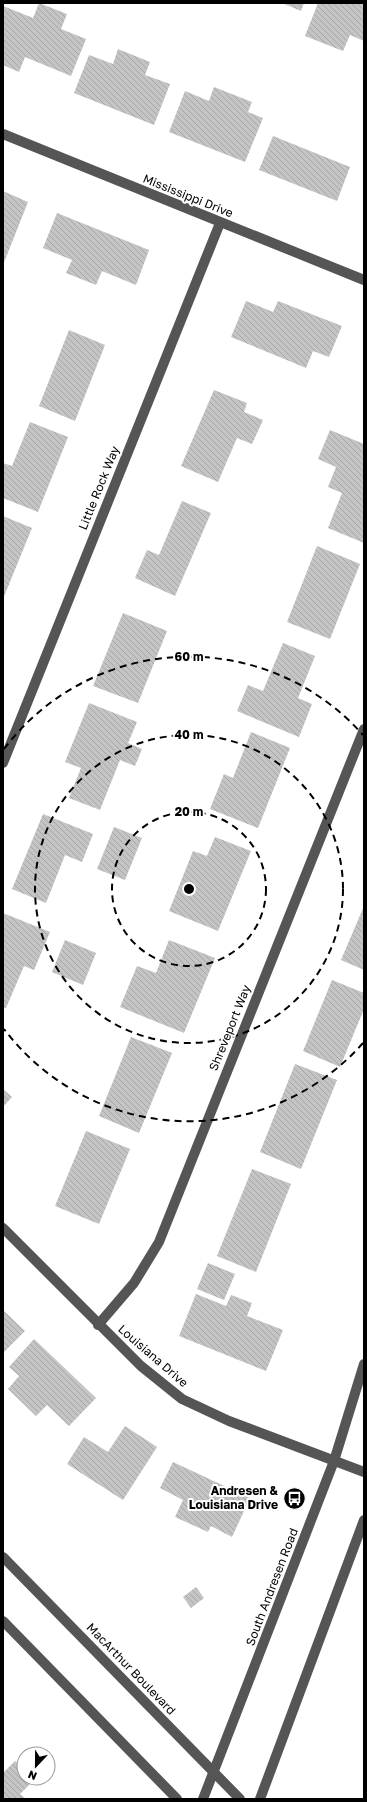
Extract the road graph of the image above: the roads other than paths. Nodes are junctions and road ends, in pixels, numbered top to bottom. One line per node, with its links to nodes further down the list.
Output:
1 (3, 134): 2 (street, Mississippi Drive)
2 (220, 223): 3 (street, Mississippi Drive); 5 (street, Little Rock Way)
3 (364, 280)
4 (364, 729): 7 (street, Shreveport Way)
5 (3, 763)
6 (3, 1228): 7 (street, Louisiana Drive)
7 (98, 1325): 9 (street, Louisiana Drive)
8 (364, 1364): 9 (street, South Andresen Road)
9 (334, 1461): 10 (street, Louisiana Drive); 14 (street, South Andresen Road)
10 (364, 1472)
11 (364, 1520): 18 (street)
12 (3, 1557): 14 (street, MacArthur Boulevard)
13 (3, 1621): 15 (street)
14 (214, 1772): 16 (street, South Andresen Road); 17 (street, MacArthur Boulevard)
15 (177, 1799)
16 (203, 1799)
17 (240, 1799)
18 (260, 1799)

